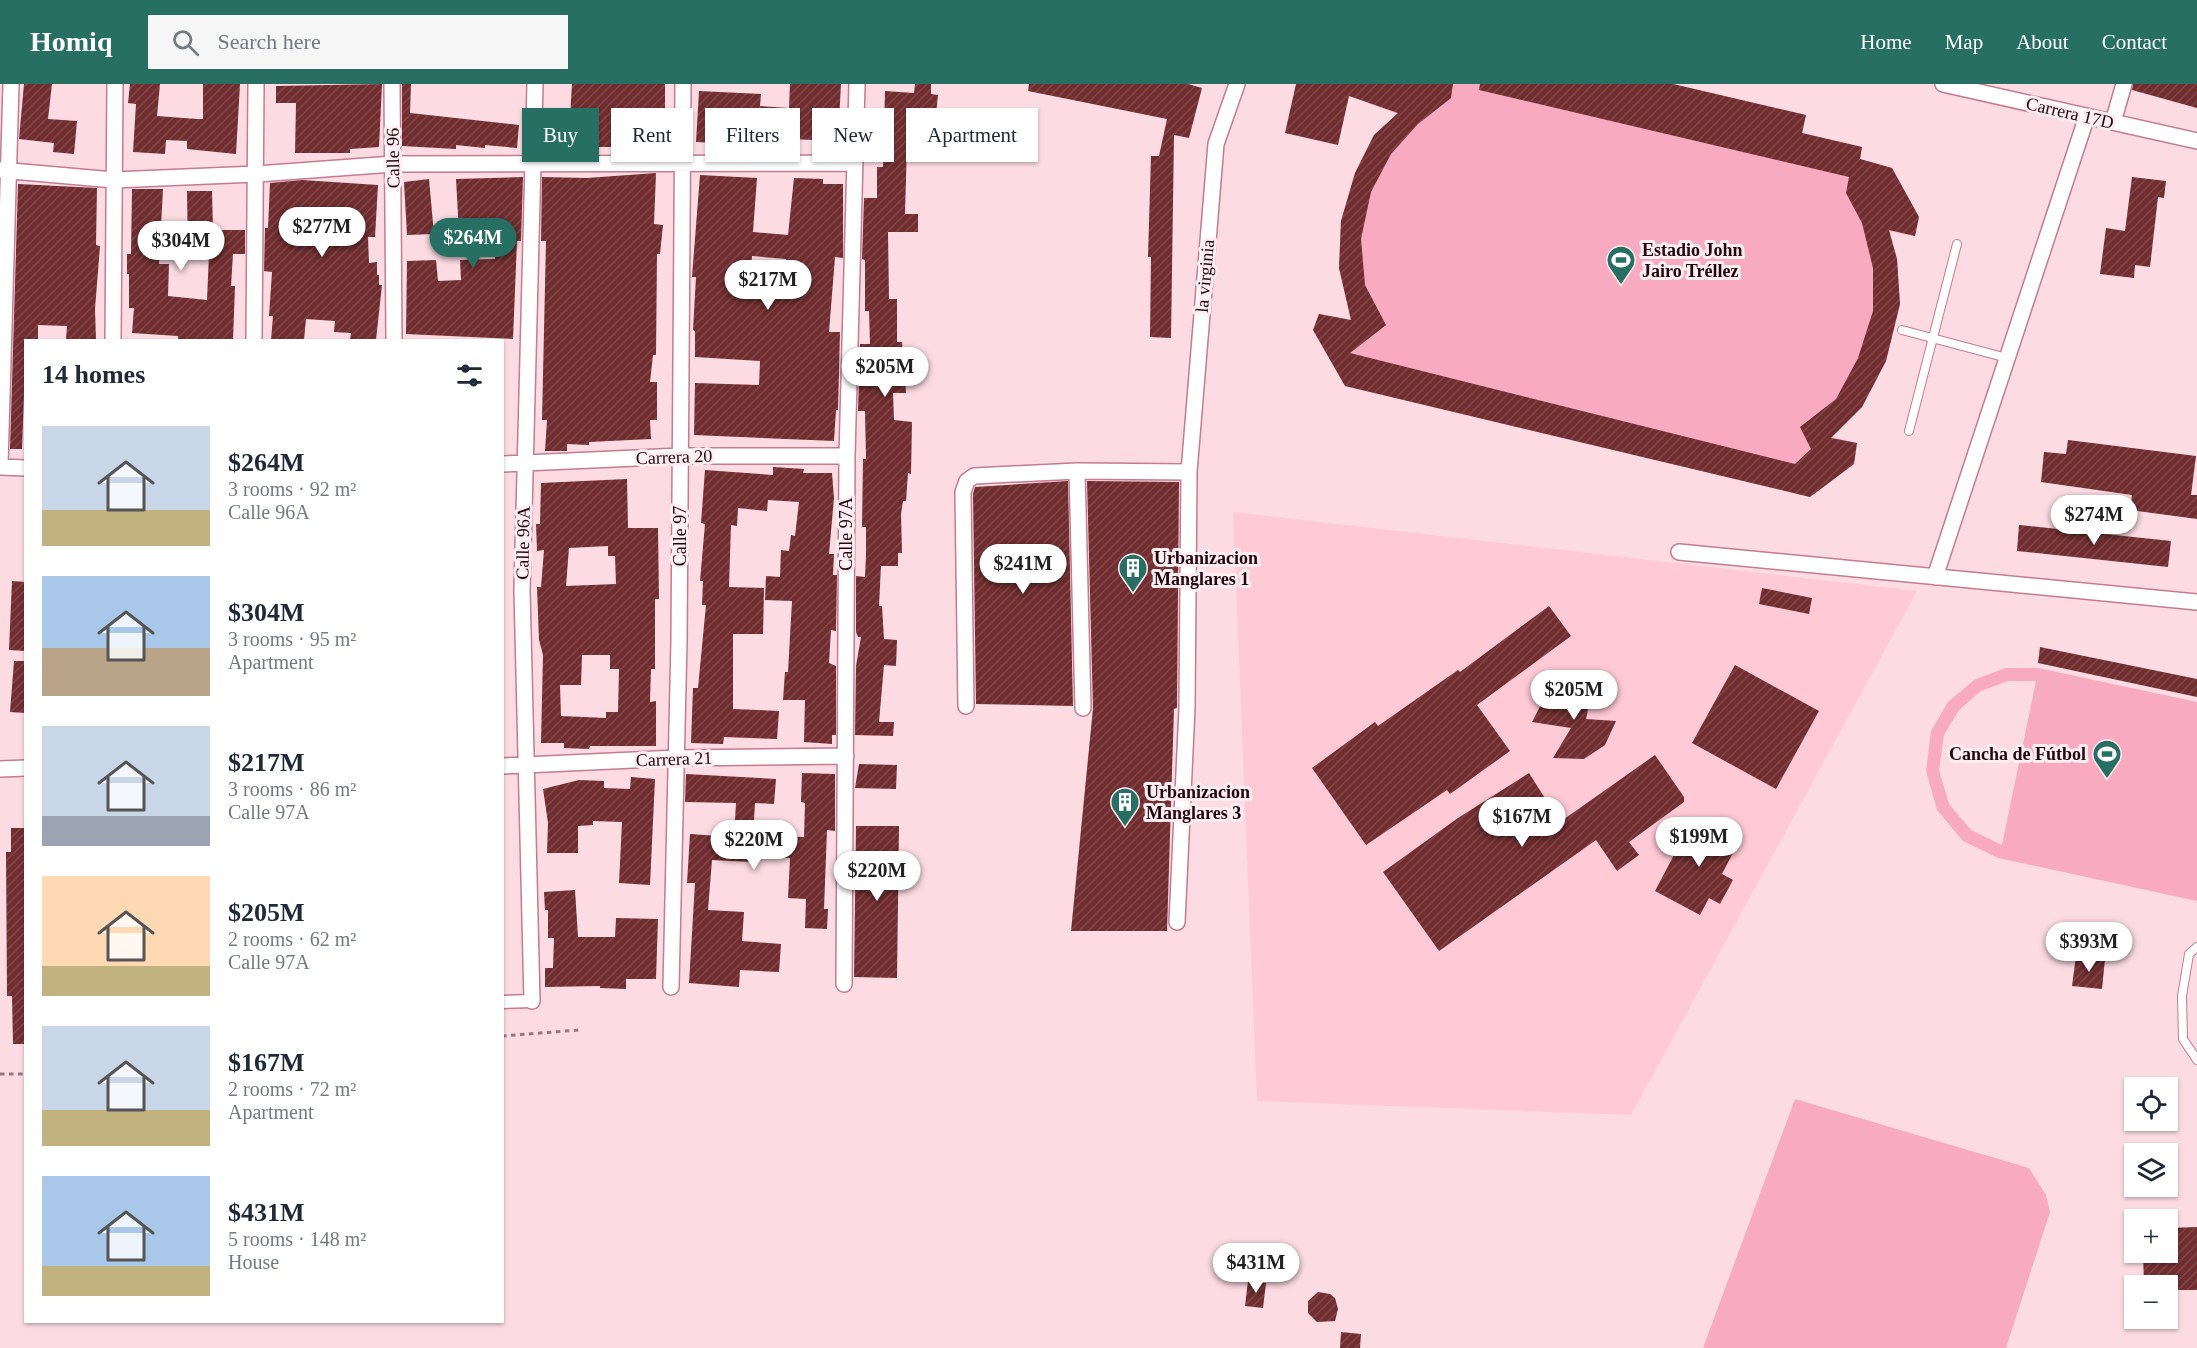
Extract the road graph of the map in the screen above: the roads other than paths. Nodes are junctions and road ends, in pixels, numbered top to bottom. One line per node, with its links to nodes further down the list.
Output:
1 (11, 84): 19 (street)
2 (116, 84): 21 (street)
3 (256, 84): 20 (street)
4 (392, 84): 17 (street, Calle 96)
5 (535, 84): 18 (street, Calle 96A)
6 (683, 84): 11 (street, Calle 97)
7 (857, 84): 16 (street, Calle 97A)
8 (1237, 84): 37 (street, la virginia)
9 (1944, 84): 12 (street, Carrera 17D)
10 (2124, 84): 13 (street)
11 (683, 108)
12 (2087, 116): 13 (street, Carrera 17D); 28 (street)
13 (2113, 122): 14 (street, Carrera 17D)
14 (2197, 141)
15 (682, 162): 16 (street); 18 (street); 30 (street, Calle 97)
16 (855, 163): 31 (street, Calle 97A)
17 (393, 164): 18 (street); 20 (street); 27 (street, Calle 96)
18 (533, 164): 32 (street, Calle 96A)
19 (4, 169): 21 (street); 34 (street)
20 (257, 174): 21 (street); 26 (street)
21 (114, 180): 25 (street)
22 (1958, 244): 24 (lane)
23 (1902, 330): 24 (lane)
24 (1933, 338): 28 (lane); 29 (lane)
25 (113, 339)
26 (254, 339)
27 (394, 339)
28 (2007, 358): 39 (street)
29 (1909, 431)
30 (681, 456): 31 (street, Carrera 20); 32 (street, Carrera 20); 44 (street, Calle 97)
31 (846, 456): 43 (street, Calle 97A)
32 (525, 463): 33 (street, Carrera 20); 46 (street, Calle 96A)
33 (504, 464)
34 (0, 466): 35 (street)
35 (24, 468)
36 (1077, 471): 37 (street); 41 (street); 42 (street)
37 (1189, 472): 49 (street, la virginia)
38 (1679, 552): 39 (street)
39 (1935, 577): 40 (street)
40 (2197, 602)
41 (966, 706)
42 (1083, 708)
43 (846, 756): 44 (street, Carrera 21); 51 (street, Calle 97A)
44 (677, 758): 46 (street, Carrera 21); 52 (street, Calle 97)
45 (504, 766): 46 (street, Carrera 21)
46 (525, 766): 53 (street, Calle 96A)
47 (24, 768): 48 (street)
48 (0, 769)
49 (1176, 922)
50 (2197, 947): 55 (lane)
51 (844, 984)
52 (671, 987)
53 (532, 1001): 54 (street)
54 (504, 1002)
55 (2197, 1060)

